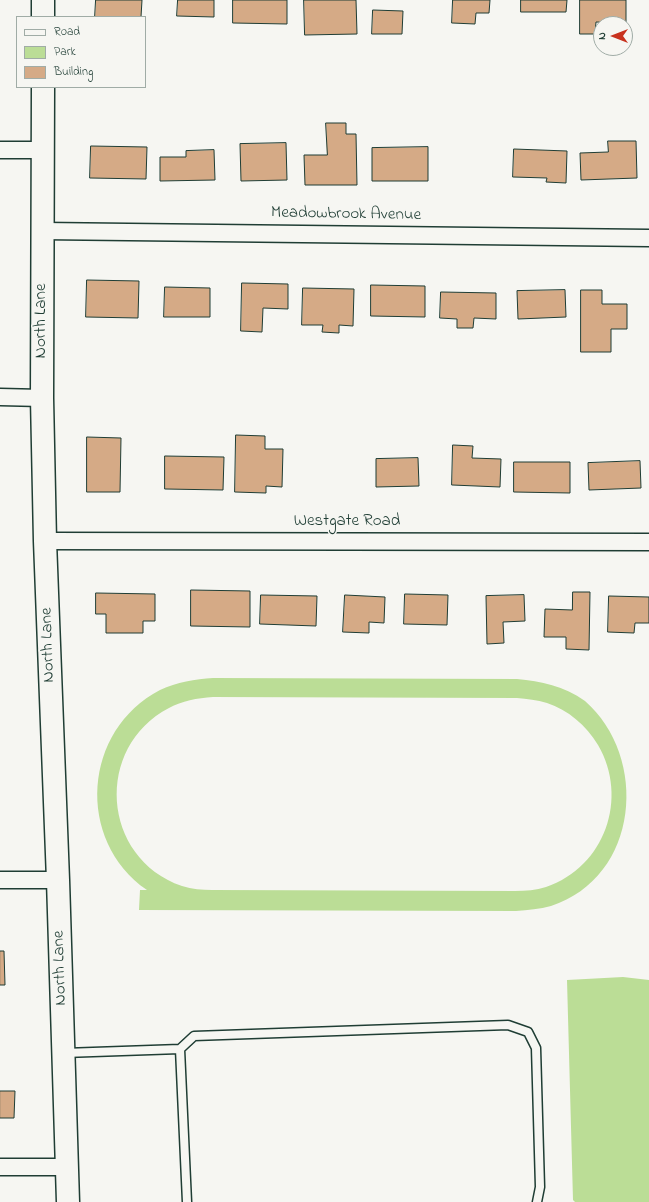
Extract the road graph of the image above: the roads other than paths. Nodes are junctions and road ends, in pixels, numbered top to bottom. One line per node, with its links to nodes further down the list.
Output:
1 (43, 0): 2 (street)
2 (43, 16)
3 (43, 88): 5 (street, North Lane)
4 (0, 150): 5 (street)
5 (42, 150): 6 (street, North Lane)
6 (42, 231): 7 (street, Meadowbrook Avenue); 9 (street, North Lane)
7 (649, 238)
8 (0, 397): 9 (street)
9 (42, 398): 10 (street, North Lane)
10 (45, 541): 11 (street, Westgate Road); 13 (street, North Lane)
11 (649, 542)
12 (0, 880): 13 (street)
13 (58, 880): 15 (street, North Lane)
14 (180, 1049): 15 (lane); 19 (lane); 20 (lane)
15 (63, 1053): 17 (street, North Lane)
16 (0, 1167): 17 (street)
17 (67, 1167): 18 (street, North Lane)
18 (68, 1202)
19 (187, 1202)
20 (537, 1202)

